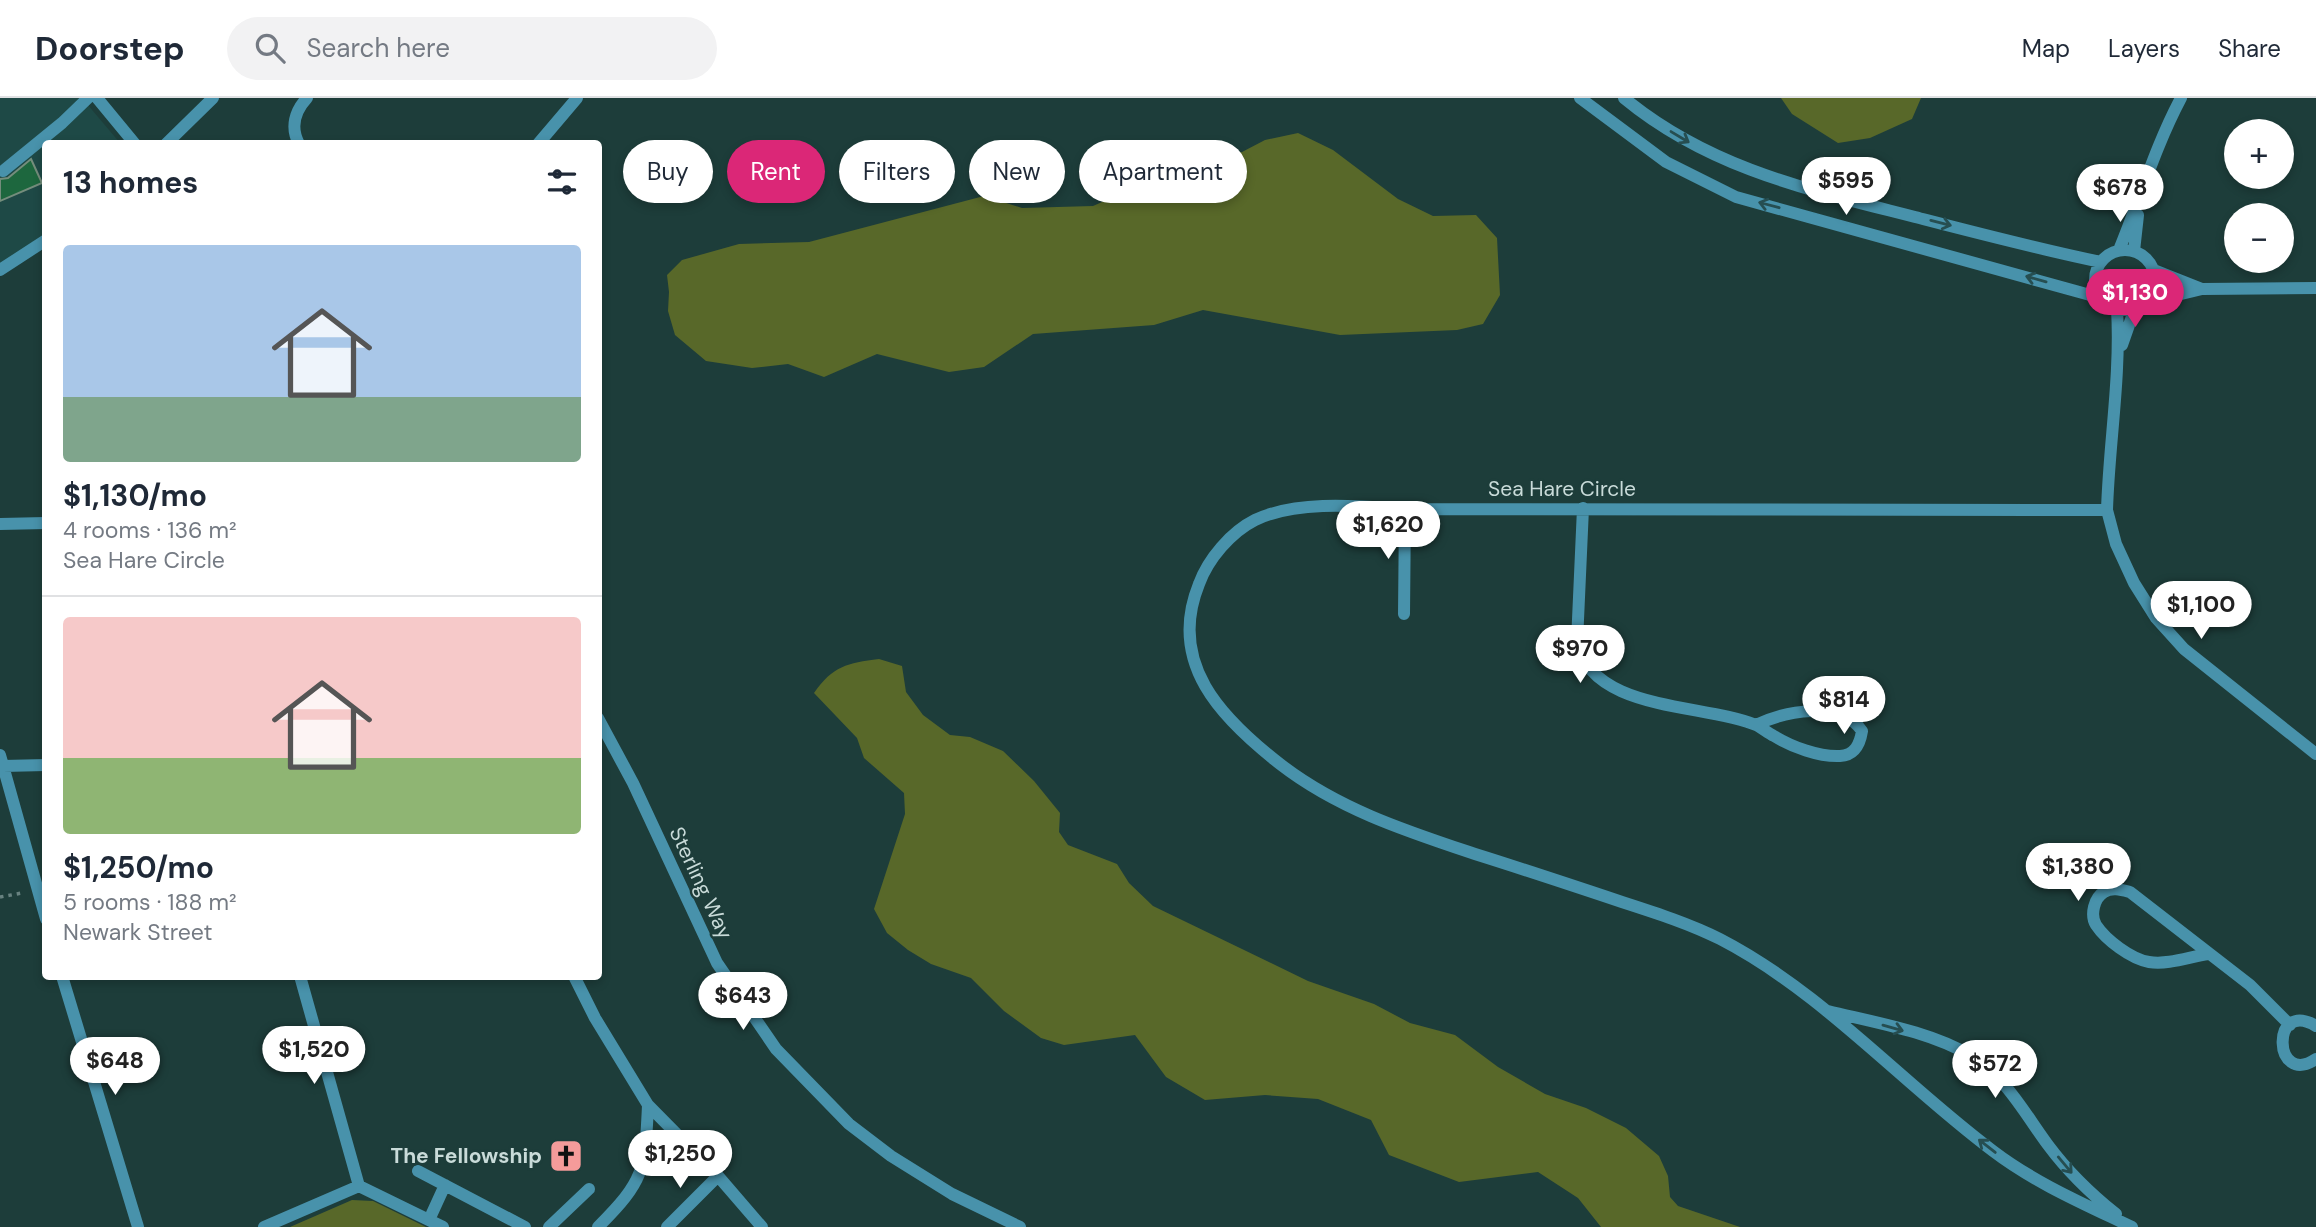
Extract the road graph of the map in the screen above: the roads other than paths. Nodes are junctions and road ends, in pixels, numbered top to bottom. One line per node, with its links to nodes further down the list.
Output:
1 (88, 98): 13 (street)
2 (97, 98): 9 (street)
3 (213, 98): 10 (street)
4 (307, 98): 11 (street)
5 (577, 98): 12 (street)
6 (1624, 98): 14 (street, one-way to 14)
7 (2181, 98): 15 (street)
8 (1585, 100): 16 (street, one-way to 8)
9 (132, 140)
10 (170, 140)
11 (297, 140)
12 (541, 140)
13 (3, 170)
14 (1820, 193): 16 (street); 20 (street, one-way to 20)
15 (2139, 201): 18 (street); 19 (street)
16 (1814, 217): 25 (street, one-way to 16)
17 (42, 243): 21 (street)
18 (2119, 250): 19 (street); 20 (street)
19 (2134, 251): 22 (street)
20 (2101, 262): 25 (street)
21 (0, 270)
22 (2154, 270): 24 (street); 26 (street)
23 (2316, 288): 24 (street)
24 (2202, 289): 26 (street)
25 (2101, 298): 27 (street)
26 (2139, 306): 27 (street); 28 (street)
27 (2117, 309): 28 (street)
28 (2119, 352): 31 (street)
29 (1583, 508): 30 (street, Sea Hare Circle); 31 (street, Sea Hare Circle); 36 (street)
30 (1405, 509): 34 (street); 45 (street, Sea Hare Circle)
31 (2106, 510): 37 (street)
32 (42, 523): 33 (street)
33 (0, 524)
34 (1404, 614)
35 (602, 725): 64 (street, Sterling Way)
36 (1756, 725): 36 (street)
37 (2316, 754)
38 (2, 761): 39 (street); 40 (street)
39 (42, 765)
40 (42, 906)
41 (2207, 954): 41 (street); 47 (street)
42 (63, 980): 56 (street)
43 (301, 980): 53 (street)
44 (576, 980): 49 (street)
45 (1827, 1011): 65 (street, Sea Hare Circle, one-way to 45); 65 (street, Sea Hare Circle, one-way to 65)
46 (2315, 1024): 47 (street)
47 (2290, 1025): 48 (street)
48 (2316, 1059)
49 (648, 1105): 51 (street); 61 (street)
50 (418, 1171): 52 (street)
51 (718, 1176): 62 (street); 63 (street)
52 (445, 1185): 55 (street); 59 (street)
53 (359, 1186): 55 (street); 57 (street)
54 (589, 1189): 60 (street)
55 (429, 1220): 58 (street)
56 (138, 1227)
57 (264, 1227)
58 (443, 1227)
59 (525, 1227)
60 (549, 1227)
61 (598, 1227)
62 (667, 1227)
63 (762, 1227)
64 (1020, 1227)
65 (2132, 1227)

